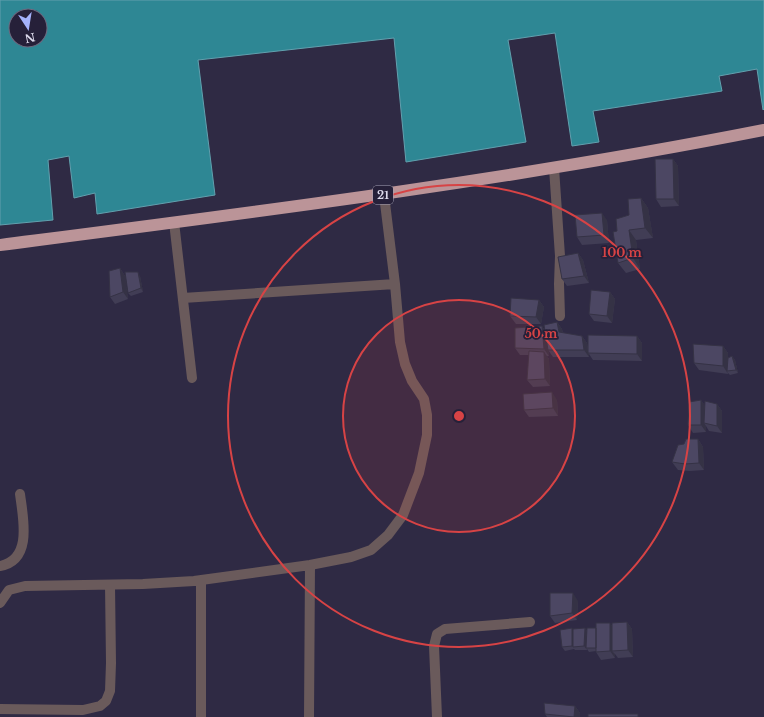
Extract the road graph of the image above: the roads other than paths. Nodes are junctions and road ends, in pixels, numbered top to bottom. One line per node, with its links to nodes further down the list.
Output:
1 (764, 130): 2 (highway, 21)
2 (554, 168): 3 (highway, 21); 8 (street)
3 (384, 195): 4 (highway, 21); 6 (street)
4 (174, 222): 5 (highway, 21); 7 (street)
5 (0, 245)
6 (394, 284): 7 (street); 11 (street)
7 (183, 298): 9 (street)
8 (560, 316)
9 (192, 378)
10 (20, 494): 12 (street)
11 (310, 565): 13 (street); 19 (street)
12 (0, 566)
13 (201, 580): 14 (street); 18 (street)
14 (110, 585): 15 (street); 17 (street)
15 (0, 603)
16 (530, 622): 20 (street)
17 (0, 709)
18 (201, 717)
19 (309, 717)
20 (437, 717)

